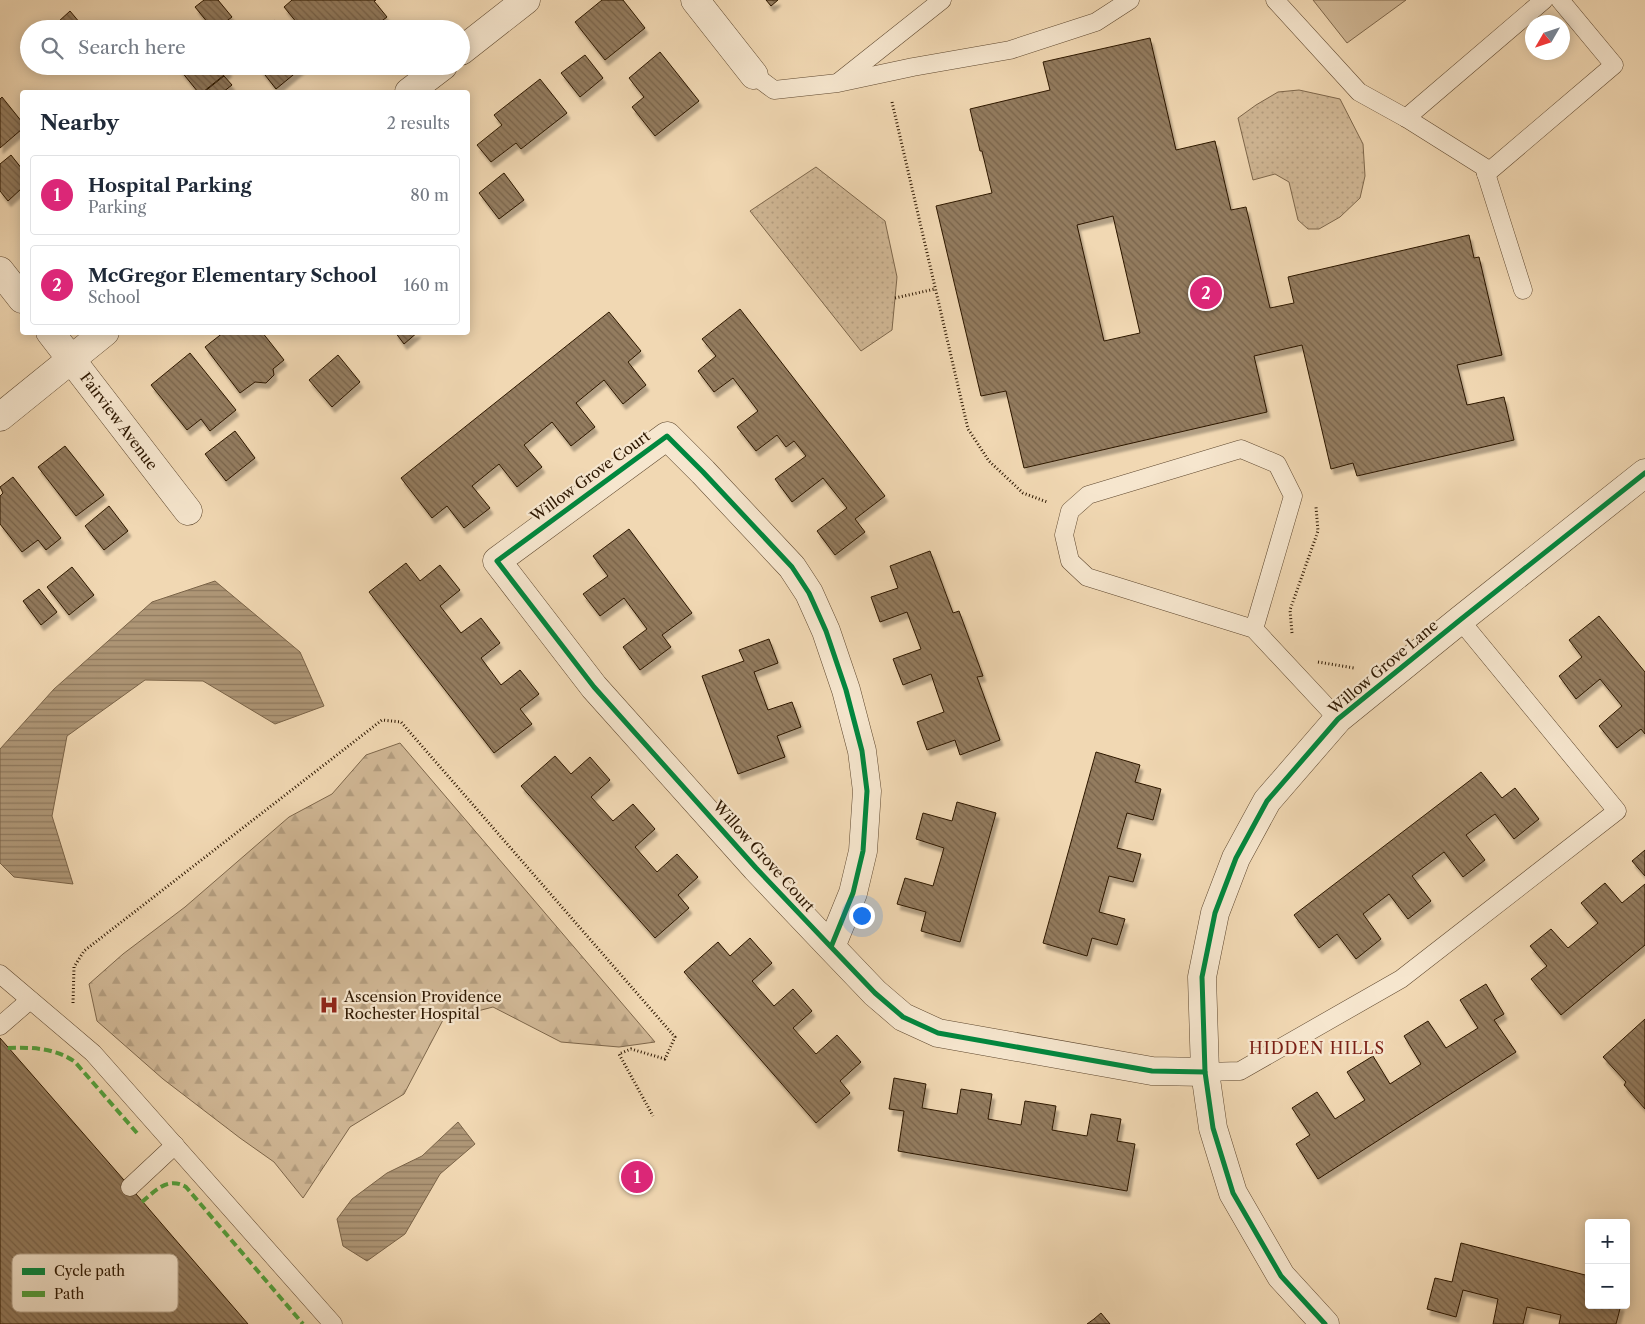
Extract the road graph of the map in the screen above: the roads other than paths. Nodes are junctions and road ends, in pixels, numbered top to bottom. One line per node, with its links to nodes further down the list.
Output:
1 (526, 0): 8 (street)
2 (694, 0): 10 (street)
3 (942, 0): 11 (lane)
4 (1130, 0): 11 (lane)
5 (1275, 0): 13 (lane)
6 (1544, 0): 13 (lane)
7 (1560, 0): 14 (lane)
8 (470, 45)
9 (431, 75): 12 (street)
10 (754, 75): 11 (lane)
11 (838, 83)
12 (412, 90)
13 (1406, 118): 14 (lane)
14 (1486, 174): 16 (lane)
15 (0, 271): 17 (street)
16 (1523, 290)
17 (20, 296)
18 (52, 335): 20 (street, Fairview Avenue)
19 (101, 335): 20 (street)
20 (72, 359): 21 (street); 23 (street, Fairview Avenue)
21 (0, 417)
22 (1645, 473): 24 (street, Willow Grove Lane)
23 (188, 511)
24 (1460, 620): 26 (street, Willow Grove Lane); 31 (lane)
25 (1254, 629): 25 (lane); 26 (lane)
26 (1338, 719): 31 (street, Willow Grove Lane)
27 (831, 948): 27 (street, Willow Grove Court); 31 (street, Willow Grove Court)
28 (0, 974): 29 (lane)
29 (30, 1000): 30 (lane); 32 (lane)
30 (0, 1026)
31 (1204, 1072): 35 (street, Willow Grove Lane)
32 (175, 1145): 33 (lane); 34 (lane)
33 (130, 1187)
34 (333, 1324)
35 (1325, 1324)

